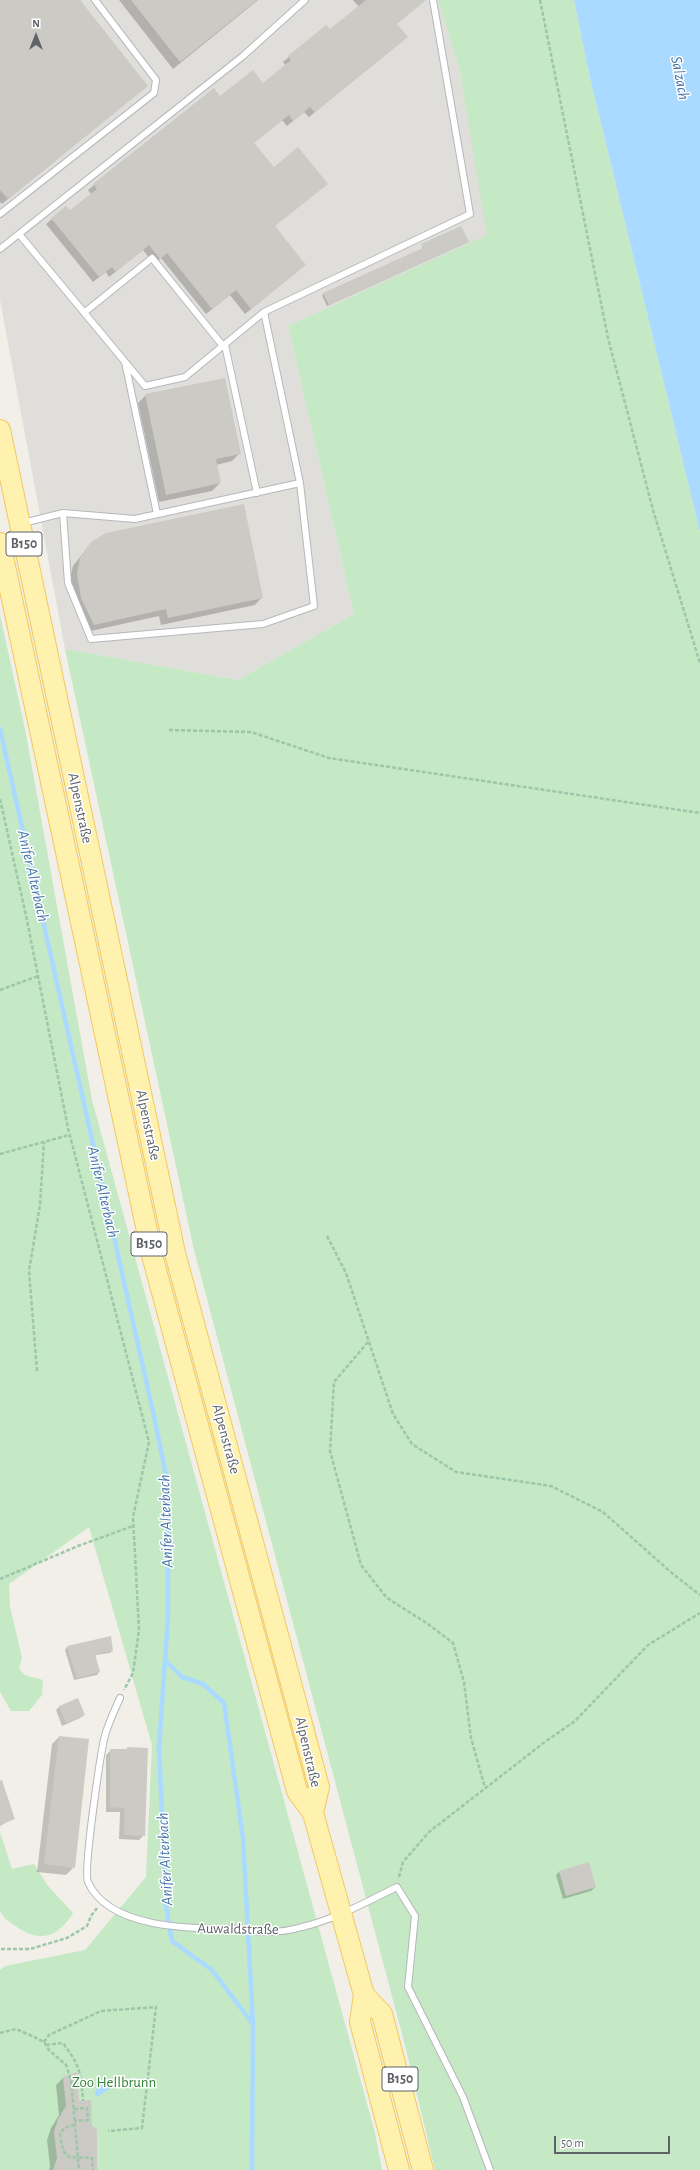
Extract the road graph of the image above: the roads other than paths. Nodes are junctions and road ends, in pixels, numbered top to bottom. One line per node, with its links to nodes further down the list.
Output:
1 (95, 0): 4 (lane)
2 (304, 0): 5 (lane)
3 (433, 0): 8 (lane)
4 (0, 214)
5 (19, 234): 6 (lane); 7 (lane)
6 (0, 250)
7 (85, 312): 9 (lane); 10 (lane)
8 (264, 312): 9 (lane); 12 (lane)
9 (224, 345): 10 (lane); 13 (lane)
10 (124, 360): 15 (lane)
11 (0, 430): 16 (main road, Alpenstraße / B150)
12 (300, 483): 13 (lane); 14 (lane)
13 (257, 492): 15 (lane)
14 (63, 513): 15 (lane); 16 (lane)
15 (157, 514)
16 (20, 524): 19 (main road, Alpenstraße / B150)
17 (0, 543): 19 (main road, Alpenstraße / B150)
18 (120, 1698): 20 (lane, Auwaldstraße)
19 (314, 1813): 20 (main road, Alpenstraße / B150)
20 (342, 1914): 21 (main road, Alpenstraße / B150); 24 (lane, Auwaldstraße)
21 (364, 1995): 22 (main road, Alpenstraße / B150); 23 (main road, Alpenstraße / B150)
22 (399, 2170)
23 (423, 2170)
24 (490, 2170)

